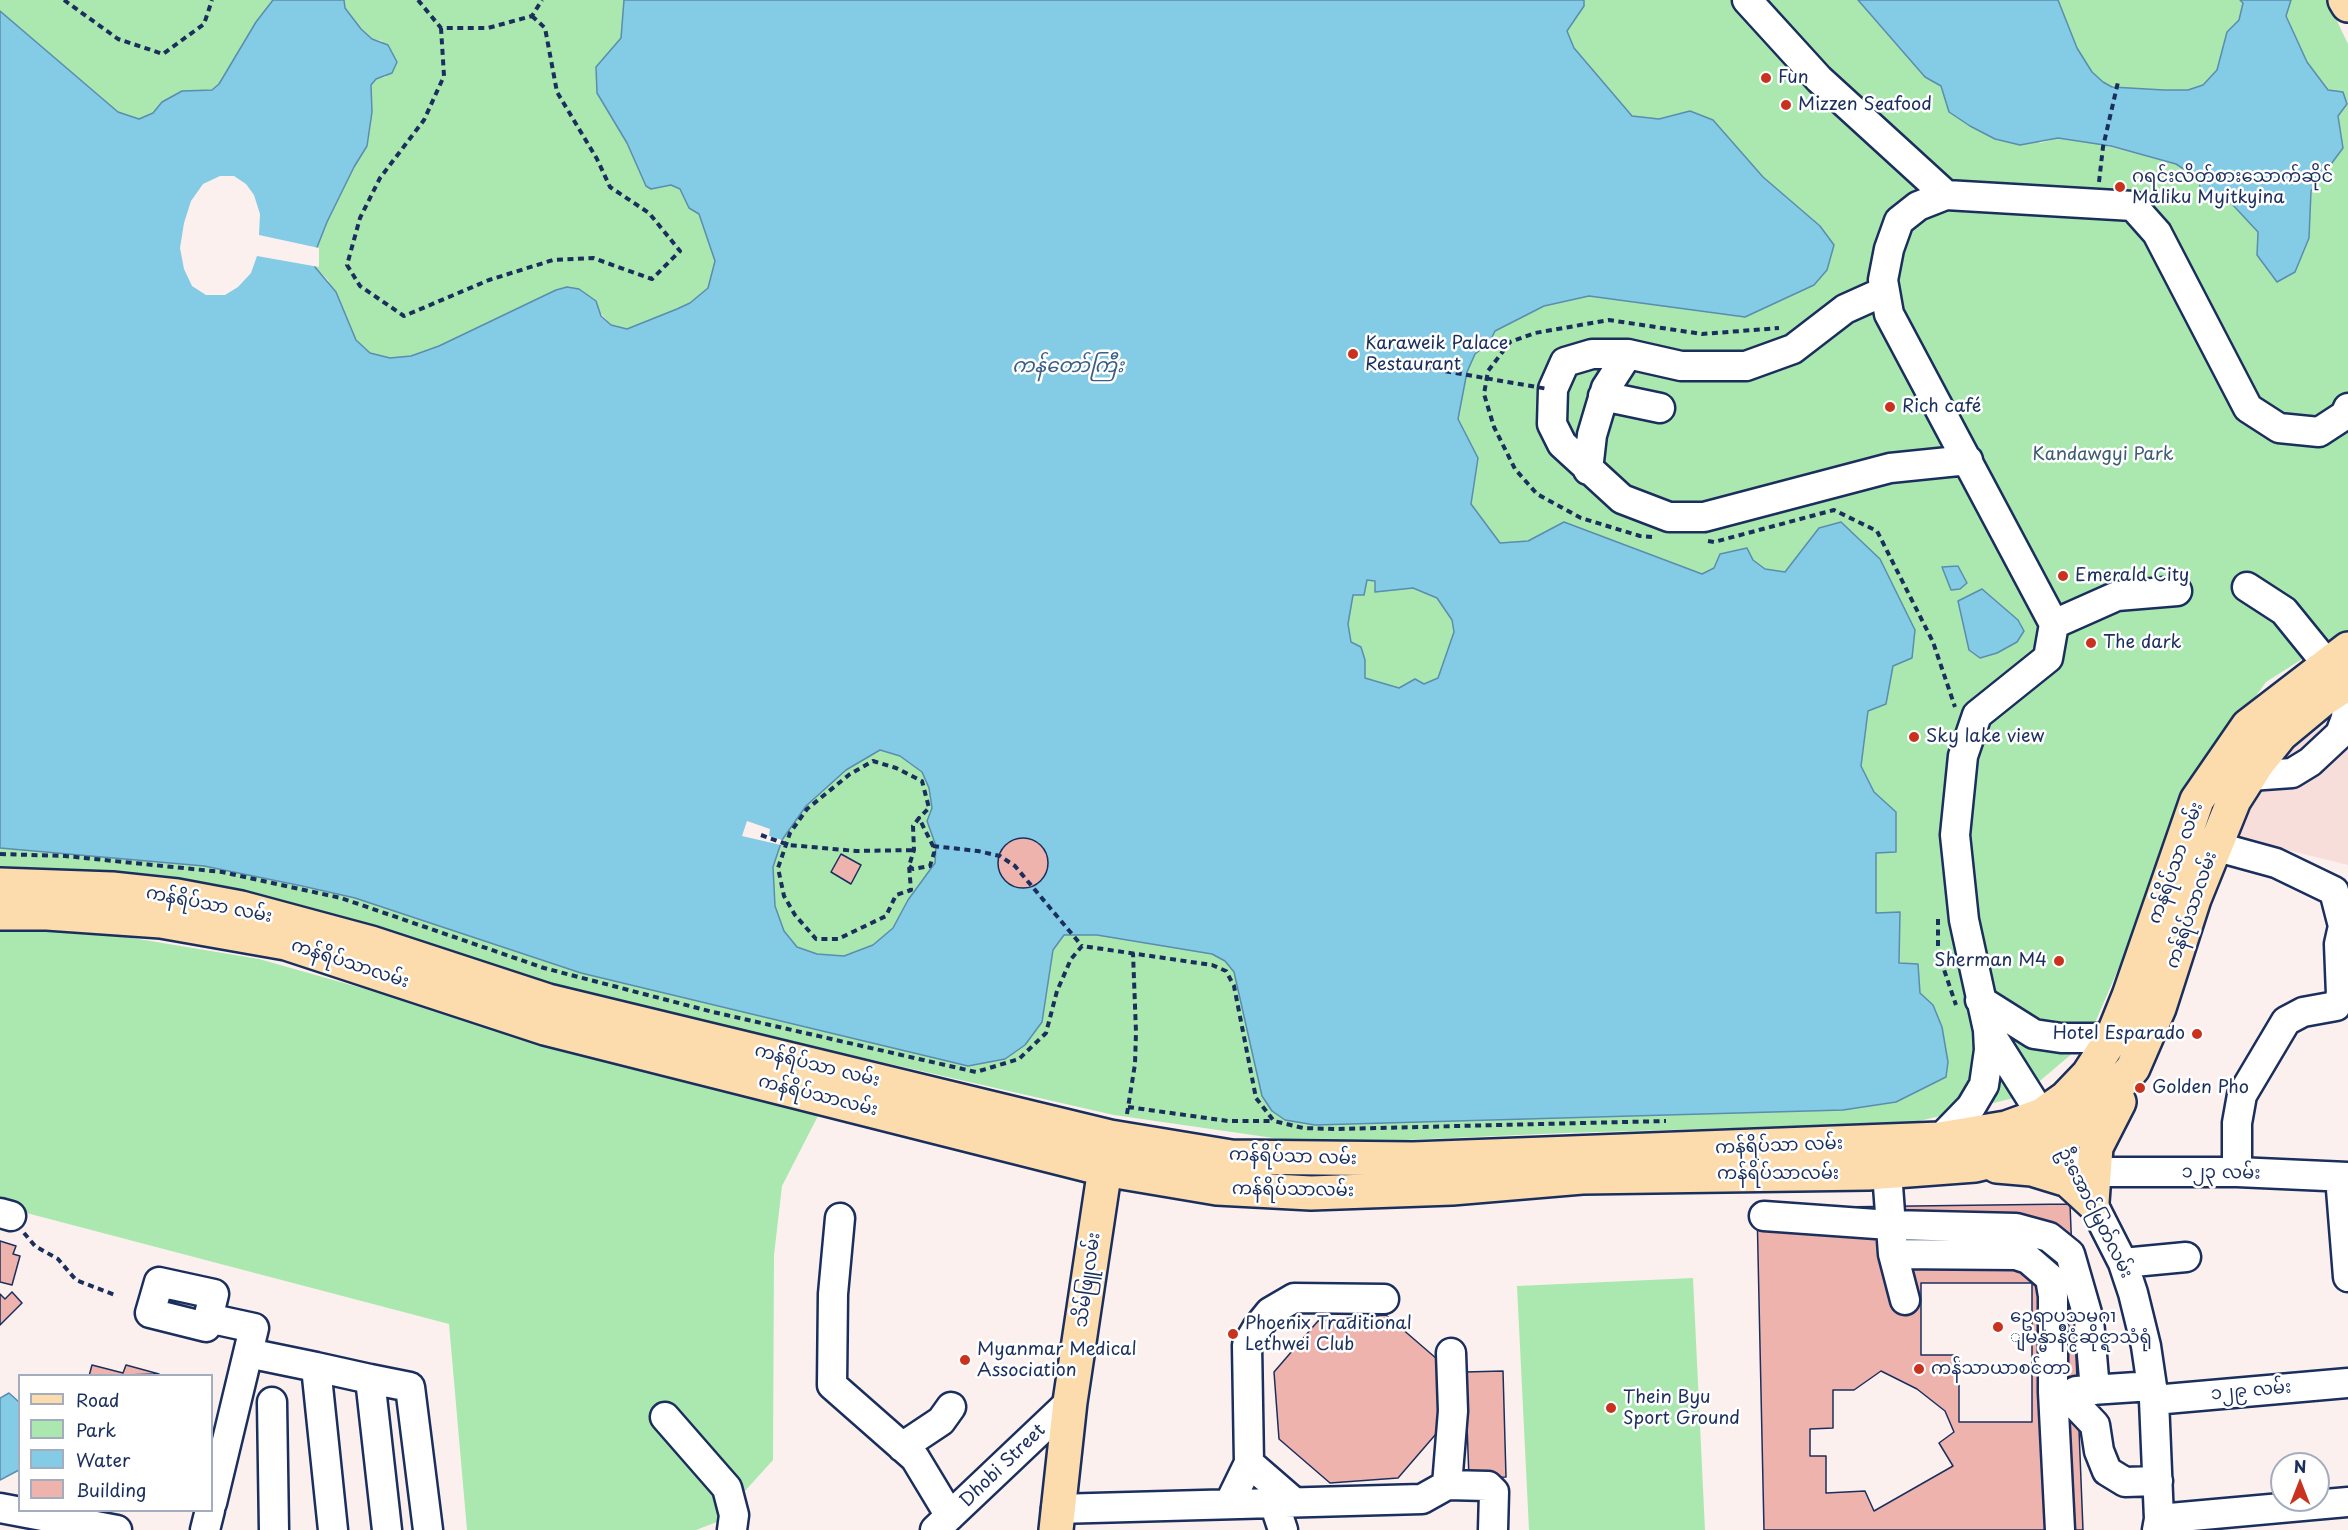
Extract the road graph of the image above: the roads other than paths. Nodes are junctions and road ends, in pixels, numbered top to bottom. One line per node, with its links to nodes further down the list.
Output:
1 (1747, 0): 4 (street)
2 (2345, 0): 3 (main road)
3 (2348, 5)
4 (1946, 195): 5 (street); 9 (street)
5 (1885, 291): 6 (street); 10 (street)
6 (1628, 354): 7 (street); 11 (street)
7 (1603, 396): 8 (street); 11 (street)
8 (1660, 408)
9 (2348, 408)
10 (1968, 460): 11 (street); 14 (street)
11 (1588, 470)
12 (2247, 587): 15 (street)
13 (2177, 591): 14 (street)
14 (2054, 624): 19 (street)
15 (2343, 670): 16 (main road, ကန်ရိပ်သာလမ်း); 21 (main road, ကန်ရိပ်သာ လမ်း)
16 (2214, 846): 22 (main road, ကန်ရိပ်သာလမ်း); 28 (street)
17 (0, 885): 25 (main road, ကန်ရိပ်သာ လမ်း)
18 (0, 913): 25 (main road, ကန်ရိပ်သာလမ်း)
19 (1968, 1004): 20 (street); 21 (street)
20 (1988, 1030): 23 (street, ဦးအောင်မြတ်လမ်း); 24 (street)
21 (2112, 1038): 23 (main road, ကန်ရိပ်သာ လမ်း)
22 (2133, 1068): 23 (main road, ကန်ရိပ်သာလမ်း); 30 (main road)
23 (2050, 1128): 24 (main road, ကန်ရိပ်သာ လမ်း); 26 (main road, ကန်ရိပ်သာလမ်း); 30 (street, ဦးအောင်မြတ်လမ်း)
24 (1940, 1139): 25 (main road, ကန်ရိပ်သာ လမ်း)
25 (1107, 1153): 27 (main road, ကန်ရိပ်သာလမ်း); 50 (main road, သိမ်ဖြူလမ်း)
26 (1975, 1166): 27 (main road, ကန်ရိပ်သာလမ်း); 30 (main road)
27 (1887, 1172): 33 (street)
28 (2237, 1172): 29 (street, ၁၂၃ လမ်း); 30 (street, ၁၂၃ လမ်း)
29 (2344, 1177): 37 (street)
30 (2093, 1187): 36 (street, ဦးအောင်မြတ်လမ်း)
31 (1764, 1216): 33 (street)
32 (840, 1218): 53 (street)
33 (1890, 1225): 34 (street); 46 (street)
34 (1893, 1254): 39 (street); 47 (street)
35 (2186, 1257): 36 (street)
36 (2122, 1263): 48 (street, ဦးအောင်မြတ်လမ်း)
37 (2348, 1276)
38 (1384, 1299): 54 (street)
39 (1905, 1300)
40 (208, 1318): 41 (street)
41 (248, 1353): 43 (street); 57 (street)
42 (1451, 1353): 56 (street)
43 (316, 1367): 44 (street); 72 (street)
44 (370, 1379): 73 (street); 74 (street)
45 (2348, 1383): 48 (street, ၁၂၉ လမ်း)
46 (2095, 1390): 47 (street, ၁၂၉ လမ်း); 48 (street, ၁၂၉ လမ်း)
47 (2044, 1393): 55 (street); 78 (street)
48 (2153, 1393): 55 (street, ဦးအောင်မြတ်လမ်း)
49 (272, 1402): 71 (street)
50 (1070, 1402): 66 (main road, သိမ်ဖြူလမ်း); 67 (street, Dhobi Street)
51 (951, 1407): 53 (street)
52 (665, 1417): 75 (street)
53 (902, 1447): 67 (street)
54 (1249, 1463): 59 (street); 60 (street)
55 (2158, 1481): 68 (street, ဦးအောင်မြတ်လမ်း)
56 (1447, 1485): 59 (street); 77 (street)
57 (213, 1499)
58 (2348, 1502): 68 (street)
59 (1284, 1503): 60 (street); 76 (street)
60 (1229, 1504): 65 (street)
61 (0, 1508): 62 (street)
62 (18, 1511)
63 (21, 1512): 69 (street)
64 (210, 1512): 70 (street)
65 (1161, 1518): 66 (street)
66 (1056, 1519)
67 (943, 1523)
68 (2158, 1524)
69 (117, 1530)
70 (205, 1530)
71 (274, 1530)
72 (333, 1530)
73 (387, 1530)
74 (428, 1530)
75 (732, 1530)
76 (1282, 1530)
77 (1493, 1530)
78 (2060, 1530)

